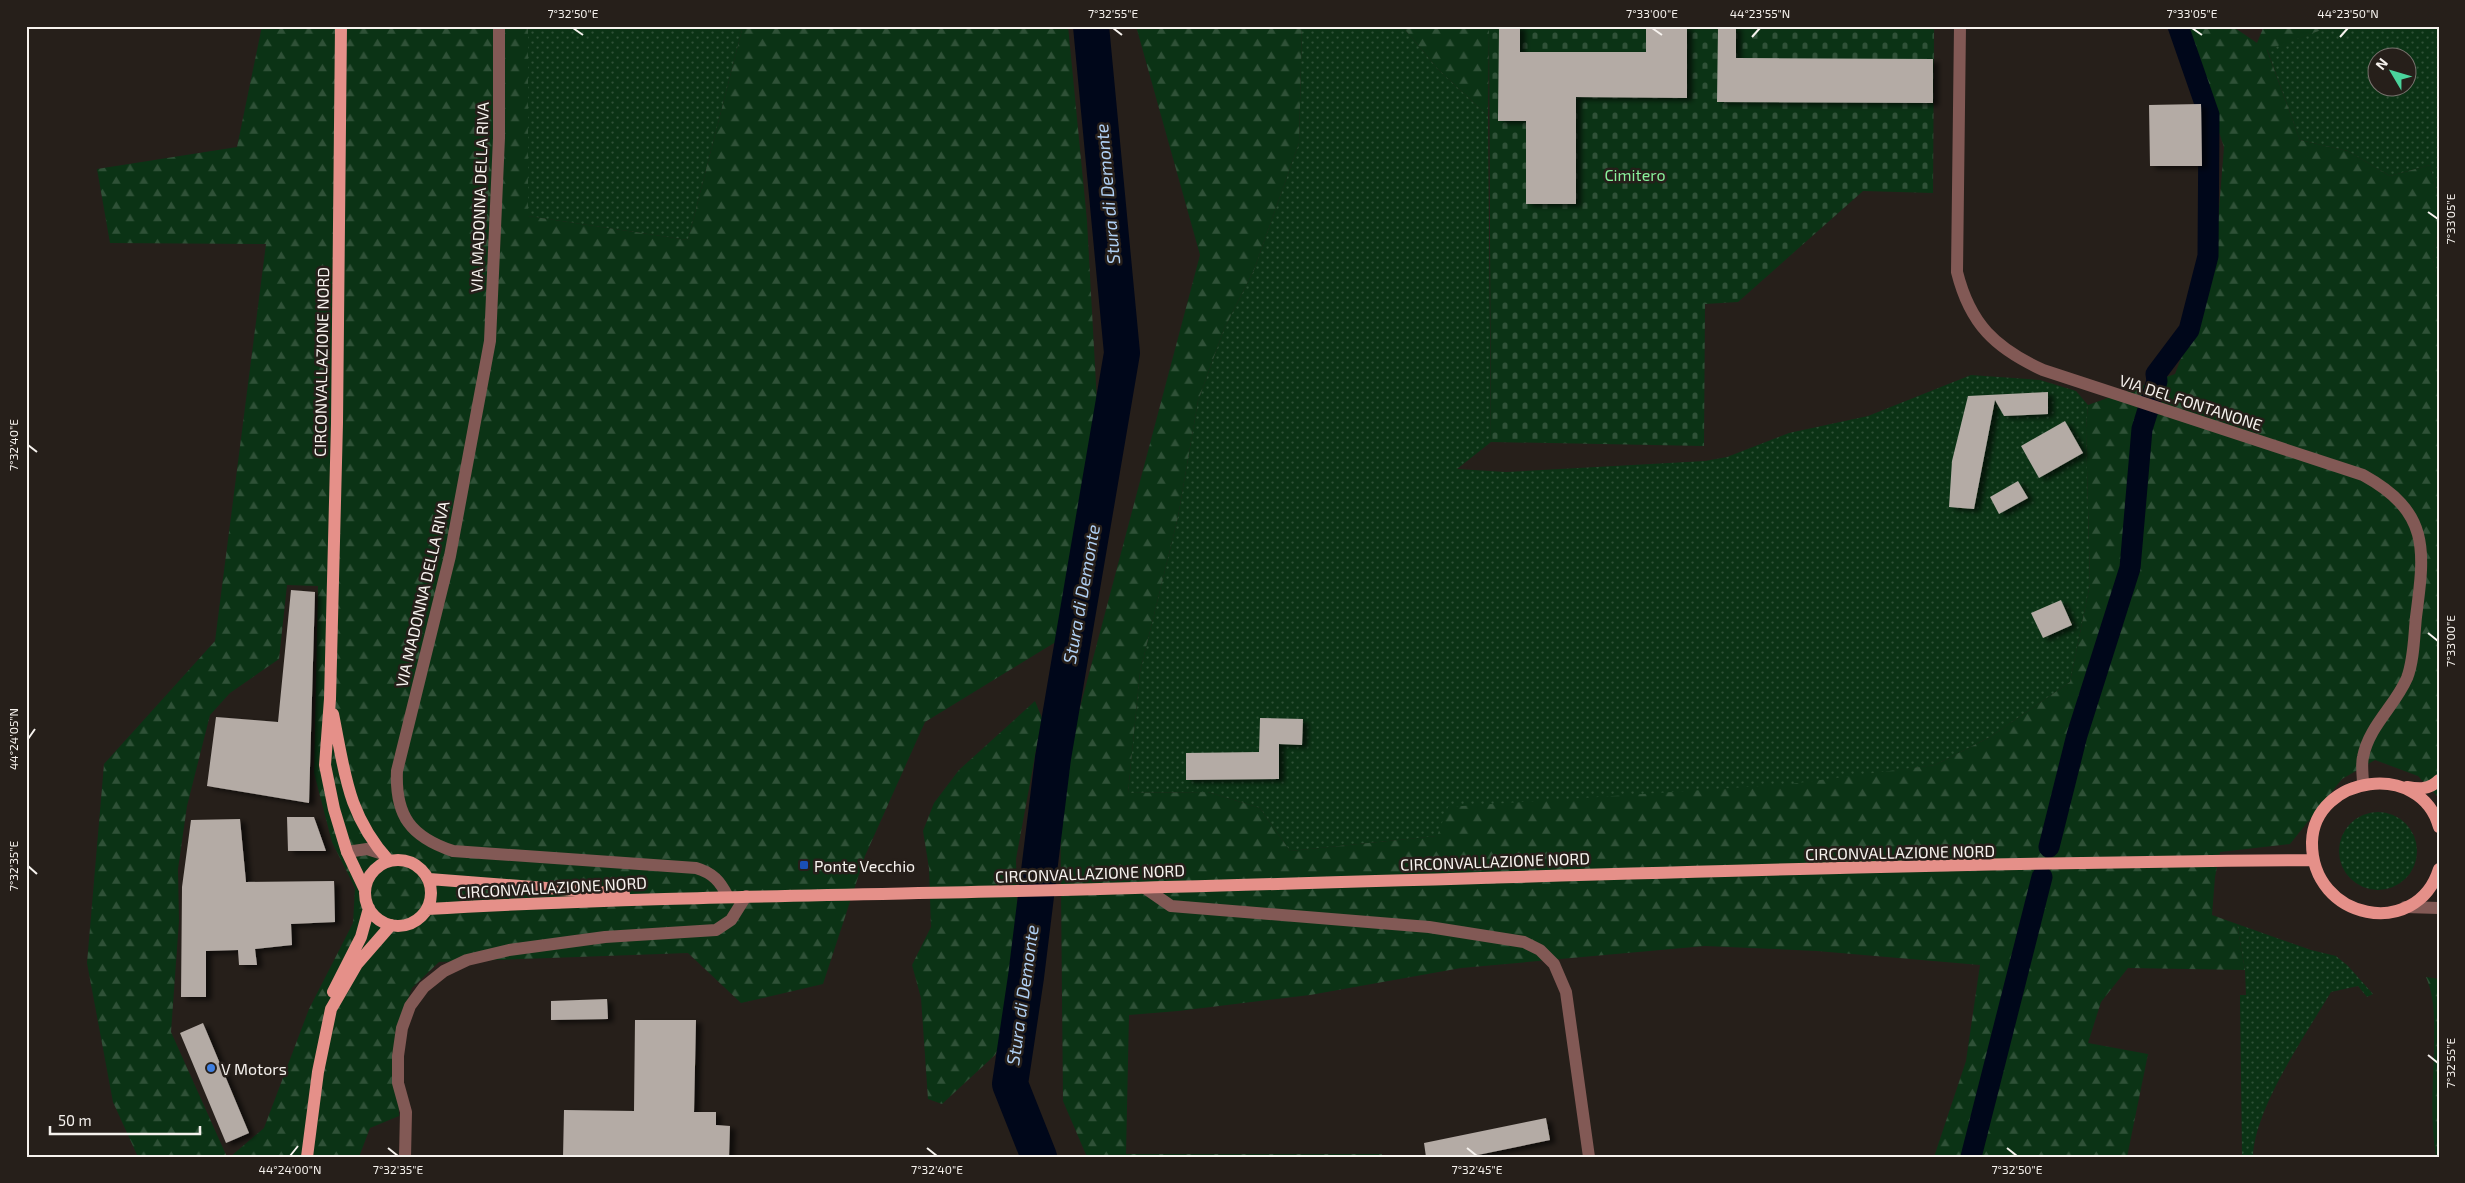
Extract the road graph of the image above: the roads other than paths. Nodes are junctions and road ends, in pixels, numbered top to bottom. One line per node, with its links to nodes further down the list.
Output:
1 (341, 26): 4 (main road, CIRCONVALLAZIONE NORD)
2 (499, 26): 18 (street, VIA MADONNA DELLA RIVA)
3 (1960, 26): 6 (street, VIA DEL FONTANONE)
4 (330, 698): 9 (main road, CIRCONVALLAZIONE NORD); 10 (main road, CIRCONVALLAZIONE NORD)
5 (2439, 780): 7 (main road)
6 (2363, 784): 7 (main road); 11 (main road)
7 (2393, 784): 8 (main road)
8 (2439, 827)
9 (347, 852): 10 (street); 15 (main road, CIRCONVALLAZIONE NORD)
10 (386, 857): 13 (main road); 15 (main road)
11 (2313, 860): 14 (main road, CIRCONVALLAZIONE NORD); 19 (main road)
12 (2438, 872): 19 (main road)
13 (429, 880): 17 (main road, CIRCONVALLAZIONE NORD); 22 (main road)
14 (1145, 888): 16 (main road, CIRCONVALLAZIONE NORD); 27 (street)
15 (365, 890): 20 (main road)
16 (746, 896): 18 (main road, CIRCONVALLAZIONE NORD); 26 (street)
17 (679, 897): 18 (main road, CIRCONVALLAZIONE NORD); 22 (main road, CIRCONVALLAZIONE NORD)
18 (728, 897)
19 (2405, 907): 21 (street)
20 (369, 908): 23 (main road); 24 (main road)
21 (2439, 908)
22 (427, 909): 23 (main road)
23 (391, 925): 24 (main road)
24 (331, 1008): 25 (main road)
25 (308, 1157)
26 (405, 1157)
27 (1589, 1157)

